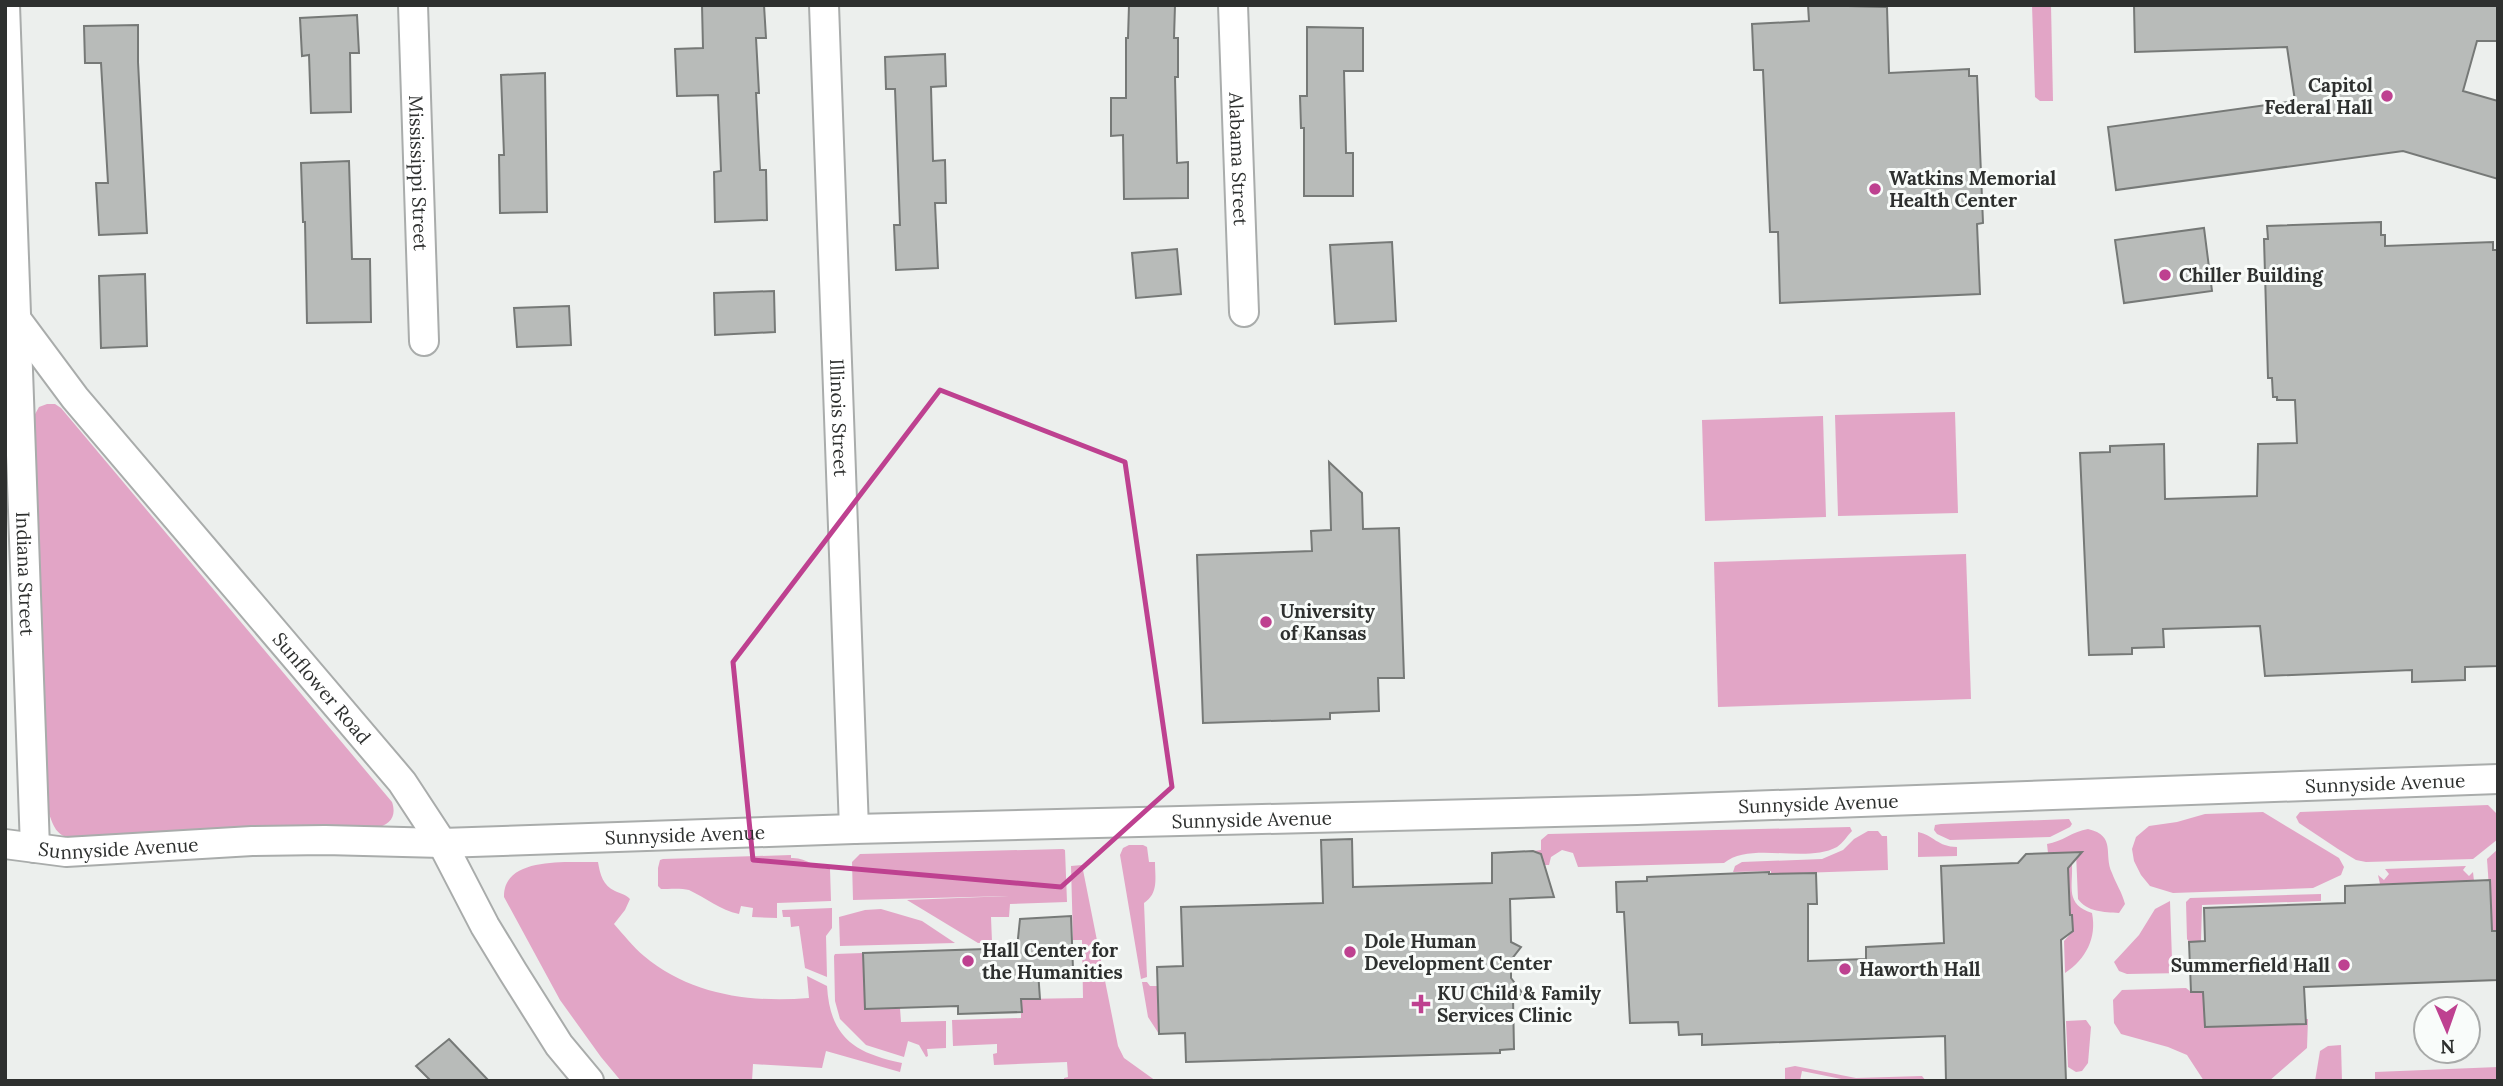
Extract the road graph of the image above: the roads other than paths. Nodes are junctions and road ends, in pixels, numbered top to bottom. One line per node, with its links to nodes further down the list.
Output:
1 (5, 5): 6 (street, Indiana Street)
2 (413, 5): 7 (street, Mississippi Street)
3 (824, 5): 9 (street, Illinois Street)
4 (1233, 5): 5 (street, Alabama Street)
5 (1244, 312)
6 (17, 320): 11 (street, Sunflower Road); 12 (street, Indiana Street)
7 (424, 341)
8 (2498, 779): 9 (street, Sunnyside Avenue)
9 (854, 830): 11 (street, Sunnyside Avenue)
10 (5, 844): 12 (street, Sunnyside Avenue)
11 (442, 844): 12 (street, Sunnyside Avenue); 13 (street, Sunflower Road)
12 (35, 848)
13 (589, 1081)

